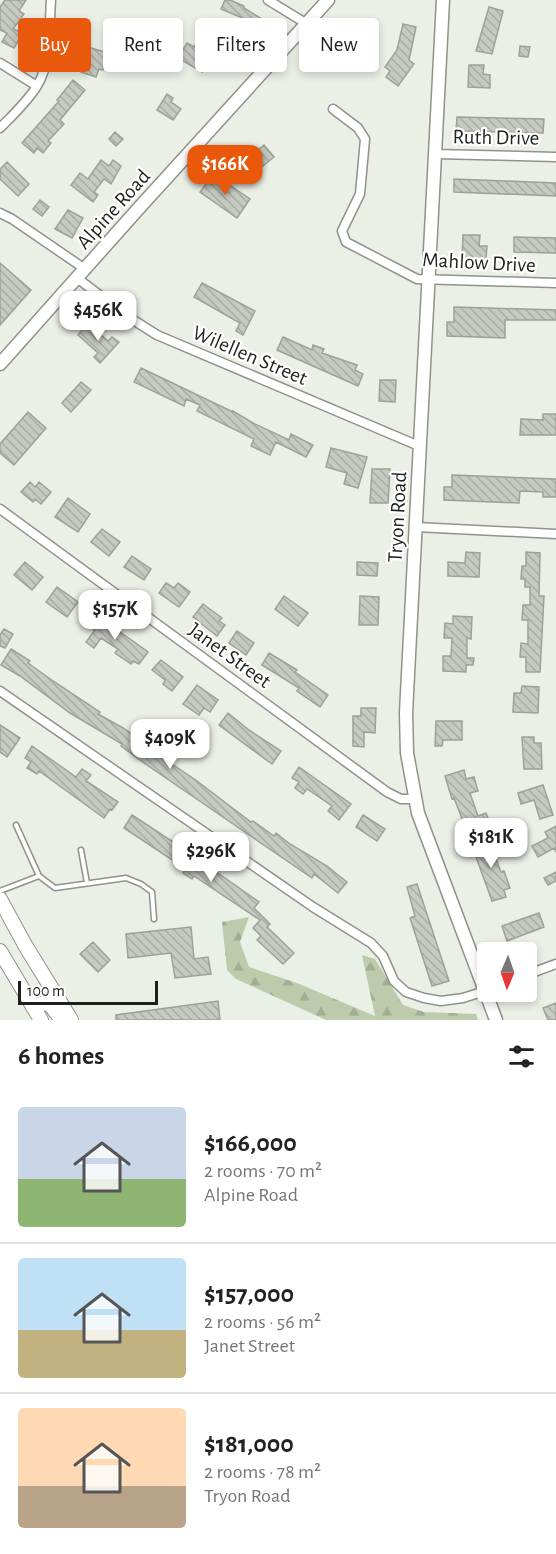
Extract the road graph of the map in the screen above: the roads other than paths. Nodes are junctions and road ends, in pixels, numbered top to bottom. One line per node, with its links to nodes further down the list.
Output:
1 (51, 0): 9 (street)
2 (268, 0): 6 (street)
3 (328, 0): 5 (street, Alpine Road)
4 (443, 0): 12 (street, Tryon Road)
5 (312, 18)
6 (299, 20)
7 (299, 32): 15 (street, Alpine Road)
8 (0, 63): 9 (street)
9 (37, 86): 11 (street)
10 (333, 109): 16 (street, Mahlow Drive)
11 (0, 128)
12 (435, 154): 13 (street, Ruth Drive); 16 (street, Tryon Road)
13 (556, 157)
14 (0, 213): 15 (street, Wilellen Street)
15 (81, 274): 18 (street, Alpine Road); 19 (street, Wilellen Street)
16 (429, 281): 17 (street, Mahlow Drive); 19 (street, Tryon Road)
17 (556, 283)
18 (0, 364)
19 (420, 446): 21 (street, Tryon Road)
20 (0, 508): 24 (street, Janet Street)
21 (416, 527): 22 (street); 24 (street, Tryon Road)
22 (556, 534)
23 (0, 691): 36 (street)
24 (414, 799): 34 (street, Tryon Road)
25 (16, 825): 27 (lane)
26 (81, 850): 28 (lane)
27 (39, 876): 28 (lane); 29 (lane)
28 (87, 884): 31 (lane)
29 (0, 891)
30 (0, 899): 41 (main road)
31 (154, 919)
32 (0, 951): 38 (main road)
33 (556, 964): 35 (street)
34 (477, 967)
35 (537, 971)
36 (477, 994)
37 (490, 1002): 42 (street, Tryon Road)
38 (33, 1008): 39 (main road); 40 (main road)
39 (41, 1020)
40 (62, 1020)
41 (71, 1020)
42 (496, 1020)

